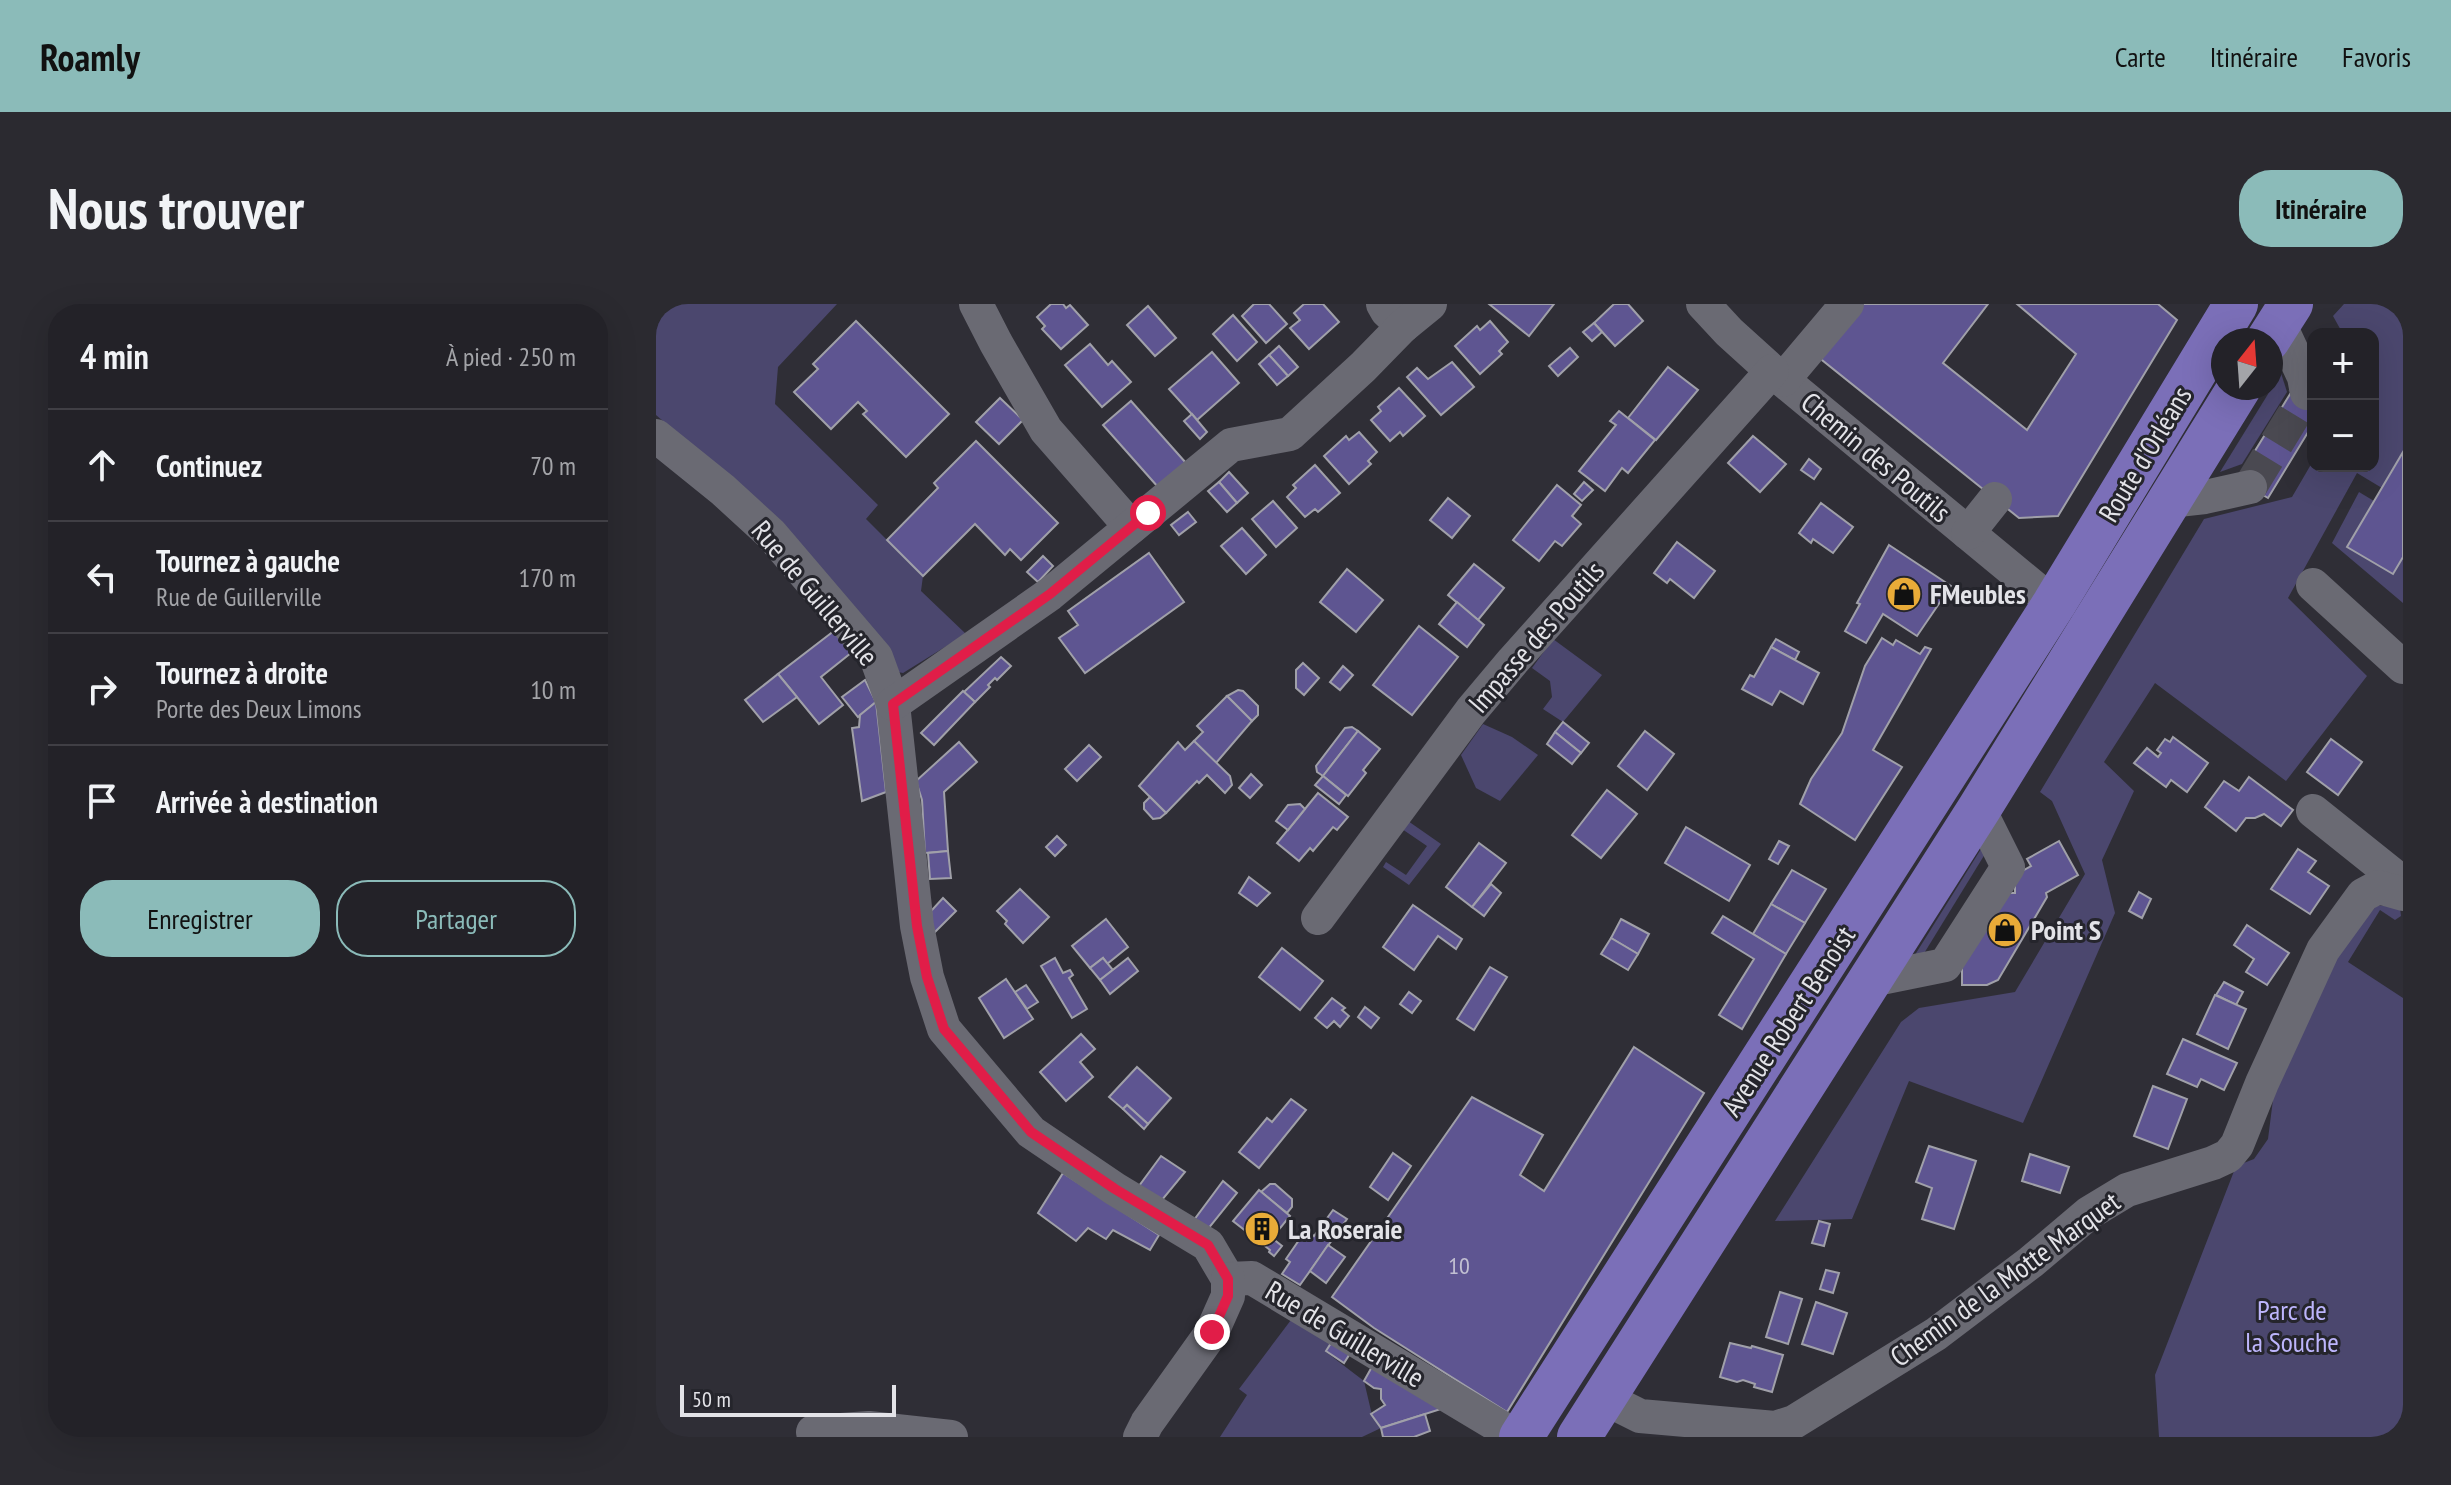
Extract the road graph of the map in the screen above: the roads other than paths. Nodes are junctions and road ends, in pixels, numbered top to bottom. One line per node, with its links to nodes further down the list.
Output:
1 (976, 304): 15 (street)
2 (1430, 304): 6 (street)
3 (1703, 304): 8 (street, Chemin des Poutils)
4 (1847, 304): 8 (street, Impasse des Poutils)
5 (2236, 304): 18 (main road, Route d'Orléans)
6 (1393, 315): 15 (street)
7 (2279, 322): 9 (street)
8 (1777, 375): 16 (street, Chemin des Poutils); 25 (street, Impasse des Poutils)
9 (2307, 393)
10 (2232, 400): 14 (main road, Route d'Orléans)
11 (656, 436): 21 (street, Rue de Guillerville)
12 (2250, 487): 14 (street)
13 (1995, 499): 16 (street)
14 (2169, 501): 19 (main road, Route d'Orléans)
15 (1131, 527): 21 (street)
16 (1968, 533): 18 (street, Chemin des Poutils)
17 (2313, 585): 20 (street)
18 (2054, 604): 32 (main road, Avenue Robert Benoist)
19 (2084, 642): 27 (main road, Avenue Robert Benoist)
20 (2403, 667)
21 (893, 704): 26 (street, Rue de Guillerville)
22 (2313, 811): 23 (street)
23 (2403, 883)
24 (2403, 894): 28 (street, Chemin de la Motte Marquet)
25 (1318, 918)
26 (1228, 1279): 31 (street); 32 (street, Rue de Guillerville)
27 (1604, 1398): 28 (street, Chemin de la Motte Marquet); 33 (main road, Avenue Robert Benoist)
28 (1664, 1427)
29 (814, 1434): 30 (street)
30 (951, 1437)
31 (1140, 1437)
32 (1519, 1437)
33 (1579, 1437)

